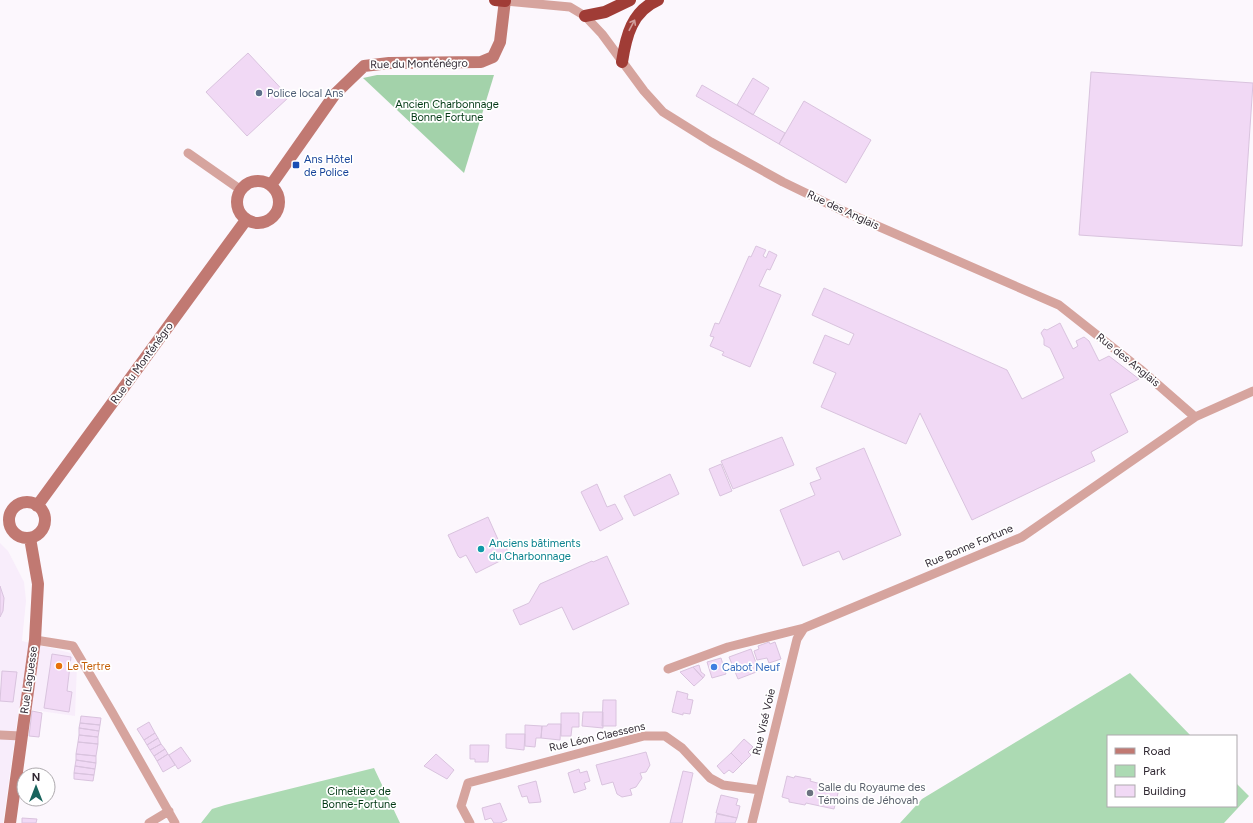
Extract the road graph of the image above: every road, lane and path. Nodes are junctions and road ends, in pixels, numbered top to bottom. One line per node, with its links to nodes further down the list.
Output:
1 (502, 0): 4 (street, Rue des Anglais); 7 (street, Rue du Monténégro)
2 (630, 0): 4 (highway)
3 (658, 0): 5 (highway, one-way to 3)
4 (584, 16): 5 (street, Rue des Anglais)
5 (622, 62): 11 (street, Rue des Anglais)
6 (188, 153): 8 (street)
7 (271, 185): 8 (street); 9 (street)
8 (241, 190): 9 (street)
9 (246, 220): 12 (street, Rue du Monténégro)
10 (1253, 391): 11 (street, Rue Bonne Fortune)
11 (1195, 417): 15 (street, Rue Bonne Fortune)
12 (37, 506): 13 (street); 14 (street)
13 (5, 511): 14 (street)
14 (30, 538): 16 (street, Rue Laguesse)
15 (804, 628): 17 (street, Rue Bonne Fortune); 20 (street, Rue Visé Voie)
16 (35, 640): 19 (street, Rue Laguesse); 21 (street)
17 (668, 669)
18 (0, 736): 19 (street)
19 (21, 736): 22 (street, Rue Laguesse)
20 (760, 790): 25 (street, Rue Léon Claessens); 26 (street, Rue Visé Voie)
21 (169, 812): 23 (street); 24 (street)
22 (10, 823)
23 (149, 823)
24 (175, 823)
25 (470, 823)
26 (752, 823)

